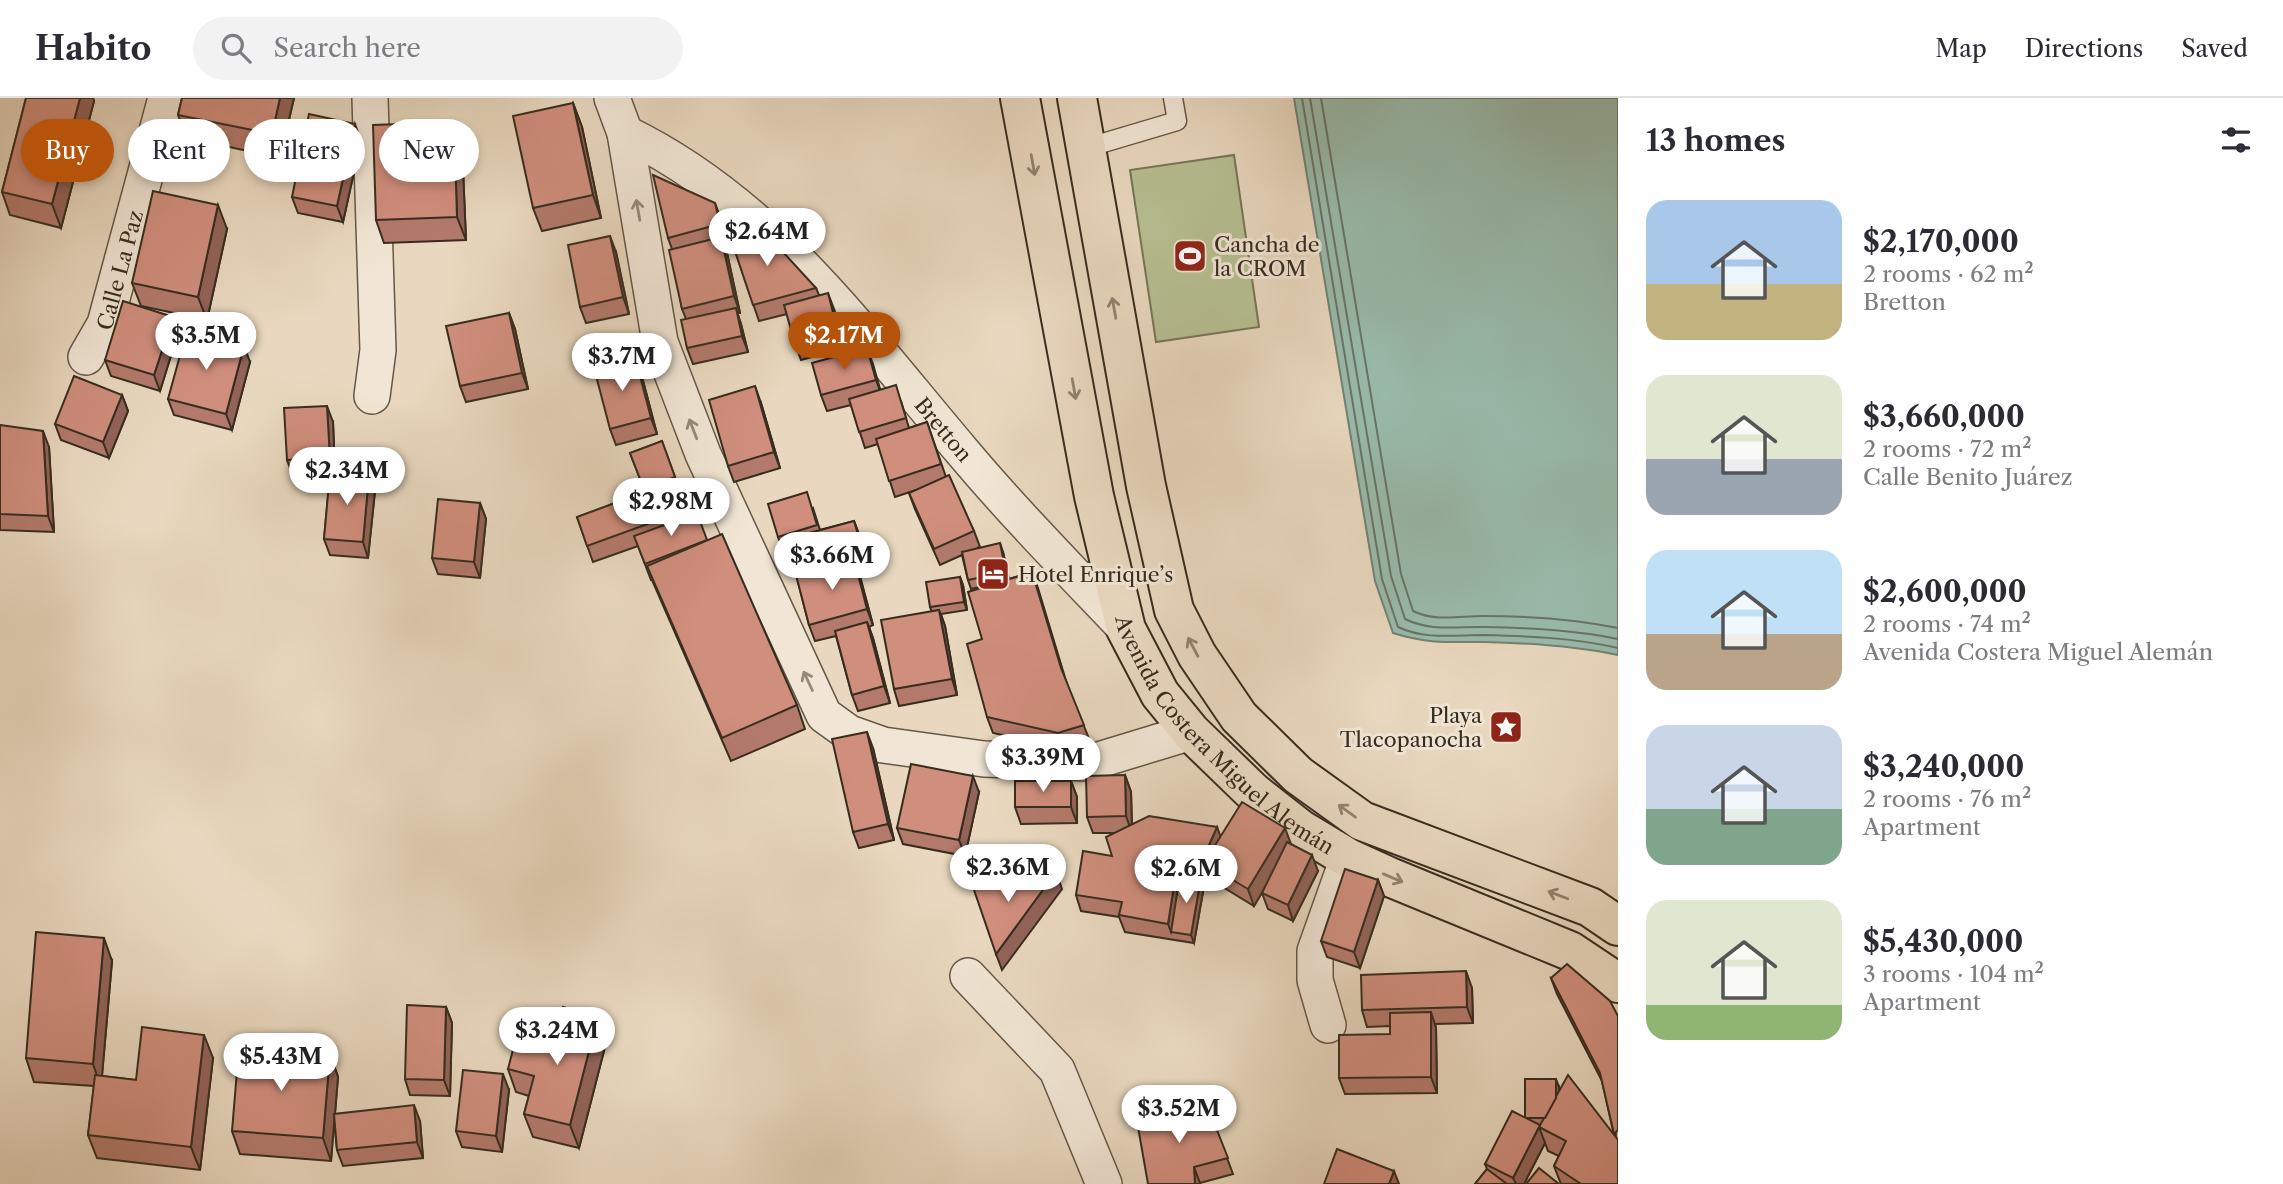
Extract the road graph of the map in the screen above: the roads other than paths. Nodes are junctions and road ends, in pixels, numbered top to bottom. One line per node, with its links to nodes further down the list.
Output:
1 (166, 98): 9 (street, Calle La Paz)
2 (370, 98): 10 (street)
3 (612, 98): 7 (street)
4 (1020, 98): 11 (main road, Avenida Costera Miguel Alemán, one-way to 11)
5 (1077, 98): 8 (main road, Avenida Costera Miguel Alemán)
6 (1173, 98): 8 (lane)
7 (625, 133): 11 (street, Bretton); 12 (street, one-way to 7)
8 (1086, 148): 14 (main road, Avenida Costera Miguel Alemán, one-way to 8)
9 (86, 357)
10 (372, 396)
11 (1126, 629): 12 (main road, Avenida Costera Miguel Alemán)
12 (1191, 732): 13 (main road, Avenida Costera Miguel Alemán)
13 (1348, 858): 16 (main road, Avenida Costera Miguel Alemán, one-way to 16); 17 (street)
14 (1618, 926)
15 (968, 976): 18 (street)
16 (1618, 983)
17 (1328, 1025)
18 (1104, 1184)

